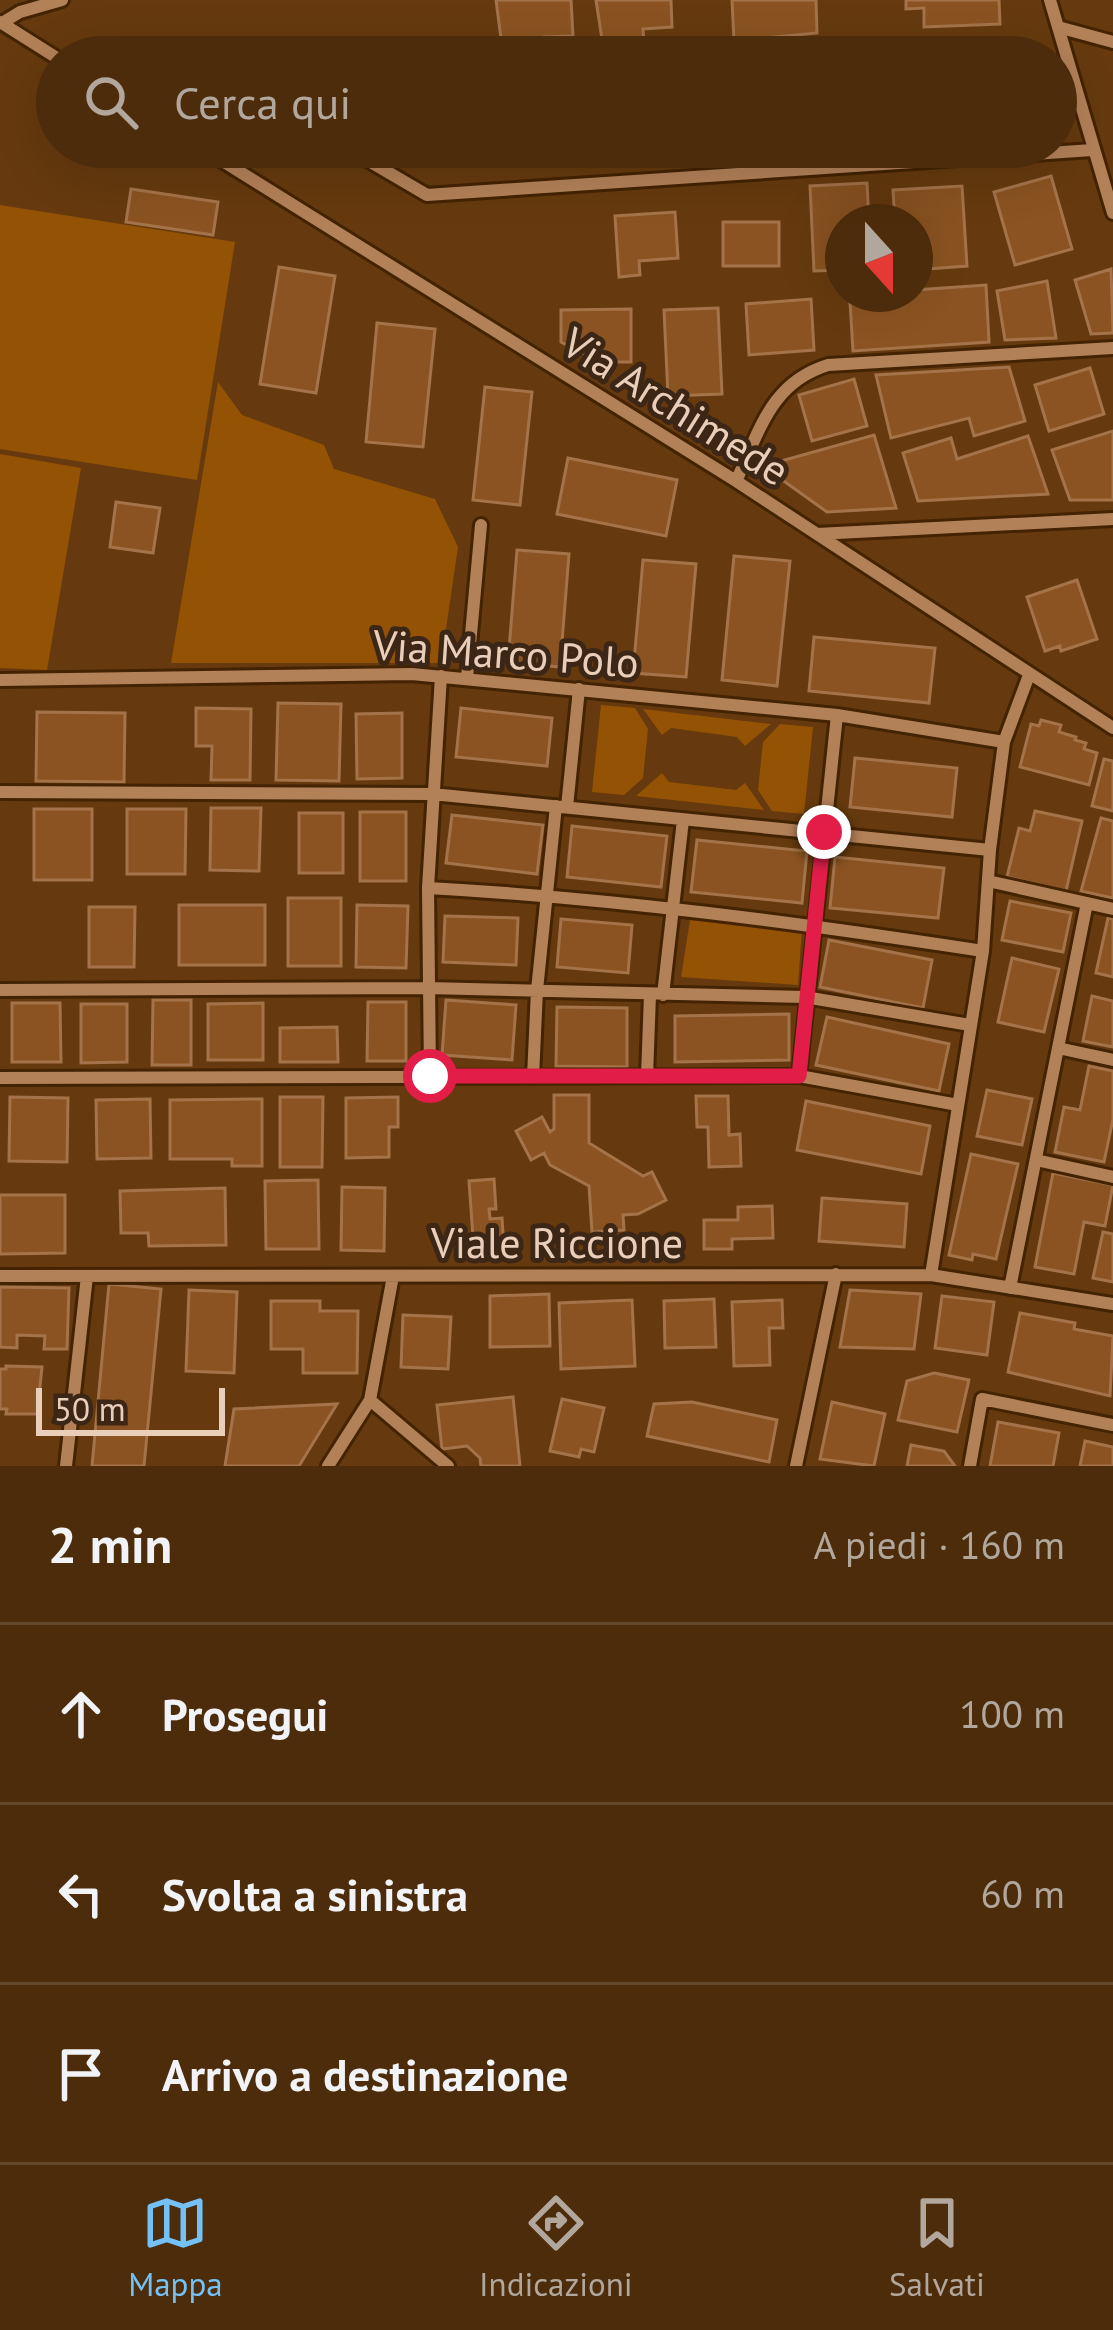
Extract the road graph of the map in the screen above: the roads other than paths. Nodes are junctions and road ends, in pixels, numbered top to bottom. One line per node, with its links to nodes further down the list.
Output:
1 (62, 0): 3 (street)
2 (1050, 0): 4 (street)
3 (1, 23): 7 (street)
4 (1058, 27): 5 (street); 6 (street)
5 (1060, 36)
6 (1113, 42)
7 (36, 45)
8 (1077, 96): 9 (street)
9 (1092, 150): 10 (street); 14 (street)
10 (1077, 151)
11 (234, 168): 16 (street, Via Archimede)
12 (381, 168): 13 (street)
13 (826, 168)
14 (1113, 213)
15 (1113, 348): 16 (street)
16 (736, 481): 19 (street, Via Archimede)
17 (1113, 519): 19 (street)
18 (481, 525): 22 (street)
19 (817, 534): 20 (street, Via Archimede)
20 (1029, 675): 26 (street, Via Archimede); 27 (street)
21 (441, 676): 22 (street, Via Marco Polo); 23 (street, Via Marco Polo); 29 (street)
22 (466, 678): 24 (street, Via Marco Polo)
23 (0, 680)
24 (579, 688): 25 (street, Via Marco Polo); 30 (street)
25 (837, 715): 27 (street, Via Marco Polo); 32 (street)
26 (1113, 728)
27 (1004, 742): 33 (street)
28 (0, 792): 29 (street)
29 (432, 794): 30 (street); 35 (street)
30 (561, 807): 31 (street); 36 (street)
31 (683, 820): 32 (street); 39 (street)
32 (824, 832): 33 (street); 40 (street)
33 (990, 850): 34 (street)
34 (988, 881): 37 (street); 41 (street)
35 (428, 888): 36 (street); 42 (street)
36 (548, 895): 39 (street); 44 (street)
37 (1087, 903): 38 (street); 48 (street)
38 (1113, 909)
39 (672, 910): 40 (street); 45 (street)
40 (813, 925): 41 (street); 46 (street)
41 (983, 951): 47 (street)
42 (427, 988): 43 (street); 44 (street); 50 (street)
43 (0, 990)
44 (537, 990): 45 (street); 53 (street)
45 (657, 995): 46 (street); 51 (street)
46 (805, 997): 47 (street); 52 (street)
47 (970, 1025): 55 (street)
48 (1058, 1048): 49 (street); 56 (street)
49 (1113, 1060)
50 (430, 1076): 53 (street); 54 (street)
51 (646, 1076): 52 (street); 53 (street)
52 (799, 1076): 55 (street)
53 (533, 1077)
54 (0, 1078)
55 (958, 1105): 62 (street)
56 (1036, 1160): 57 (street); 63 (street)
57 (1113, 1177)
58 (836, 1274): 61 (street, Viale Riccione); 62 (street, Viale Riccione); 70 (street)
59 (0, 1276): 60 (street, Viale Riccione)
60 (87, 1276): 61 (street, Viale Riccione); 67 (street)
61 (393, 1276): 65 (street)
62 (931, 1276): 63 (street, Viale Riccione)
63 (1010, 1288): 64 (street, Viale Riccione)
64 (1113, 1304)
65 (370, 1400): 68 (street); 69 (street)
66 (1113, 1425): 71 (street)
67 (66, 1466)
68 (328, 1466)
69 (448, 1466)
70 (796, 1466)
71 (970, 1466)

